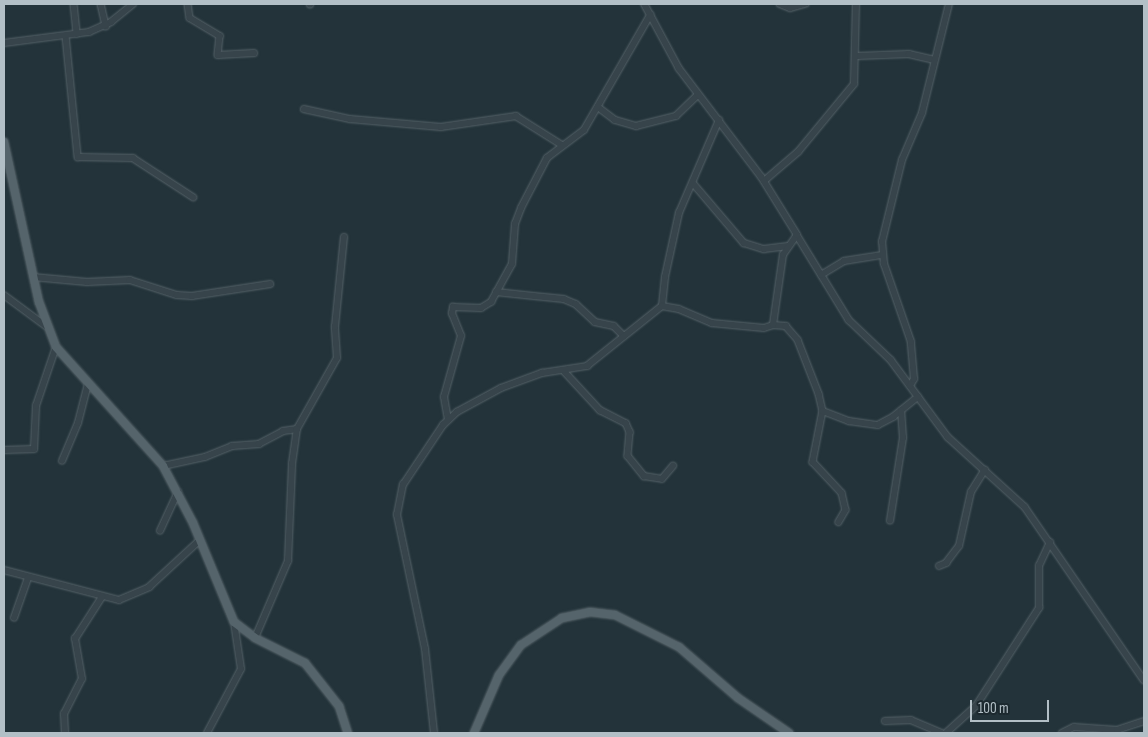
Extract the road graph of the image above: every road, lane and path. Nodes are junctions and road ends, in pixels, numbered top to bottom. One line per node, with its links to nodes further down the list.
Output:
1 (74, 4): 12 (street)
2 (101, 4): 11 (street)
3 (132, 4): 11 (street)
4 (188, 4): 15 (street)
5 (644, 4): 10 (street)
6 (780, 4): 7 (street)
7 (805, 4)
8 (856, 4): 16 (street)
9 (949, 4): 17 (street)
10 (650, 16): 18 (street); 19 (street)
11 (106, 26): 12 (street)
12 (77, 34): 13 (street)
13 (66, 36): 14 (street); 26 (street)
14 (4, 43)
15 (254, 53)
16 (856, 56): 17 (street); 24 (street)
17 (934, 60): 30 (street)
18 (698, 95): 19 (street); 21 (street)
19 (598, 107): 23 (street)
20 (304, 109): 23 (street)
21 (719, 120): 24 (street); 25 (street)
22 (4, 142): 32 (main road)
23 (562, 144): 34 (street)
24 (764, 181): 27 (street)
25 (693, 183): 29 (street); 38 (street)
26 (193, 197)
27 (797, 236): 29 (street); 31 (street)
28 (344, 237): 50 (street)
29 (788, 246): 39 (street)
30 (881, 255): 31 (street); 45 (street)
31 (821, 275): 45 (street)
32 (32, 277): 33 (street); 40 (main road)
33 (270, 284)
34 (496, 292): 41 (street); 49 (street)
35 (4, 295): 37 (street)
36 (4, 300): 37 (street)
37 (11, 301): 40 (street)
38 (662, 306): 39 (street); 41 (street)
39 (773, 324): 47 (street)
40 (46, 326): 42 (main road)
41 (624, 336): 43 (street)
42 (56, 347): 44 (main road); 51 (street)
43 (565, 372): 49 (street); 54 (street)
44 (88, 384): 52 (street); 53 (main road)
45 (910, 386): 46 (street)
46 (918, 398): 48 (street); 55 (street)
47 (823, 411): 48 (street); 58 (street)
48 (901, 411): 57 (street)
49 (448, 420): 75 (street)
50 (297, 429): 53 (street); 68 (street)
51 (4, 450)
52 (62, 461)
53 (163, 466): 56 (main road)
54 (673, 466)
55 (985, 470): 61 (street); 62 (street)
56 (178, 492): 59 (street); 60 (main road)
57 (890, 521)
58 (839, 522)
59 (160, 531)
60 (199, 541): 65 (street); 67 (main road)
61 (1050, 542): 69 (street); 79 (street)
62 (939, 566)
63 (4, 570): 64 (street)
64 (28, 578): 65 (street); 66 (street)
65 (102, 598): 72 (street)
66 (14, 618)
67 (234, 622): 68 (main road); 73 (street)
68 (255, 638): 74 (main road)
69 (1144, 680)
70 (1144, 720): 80 (street)
71 (886, 721): 78 (street)
72 (66, 733)
73 (208, 733)
74 (348, 733)
75 (434, 733)
76 (474, 733): 77 (main road)
77 (789, 733)
78 (941, 733)
79 (946, 733)
80 (1062, 733)

